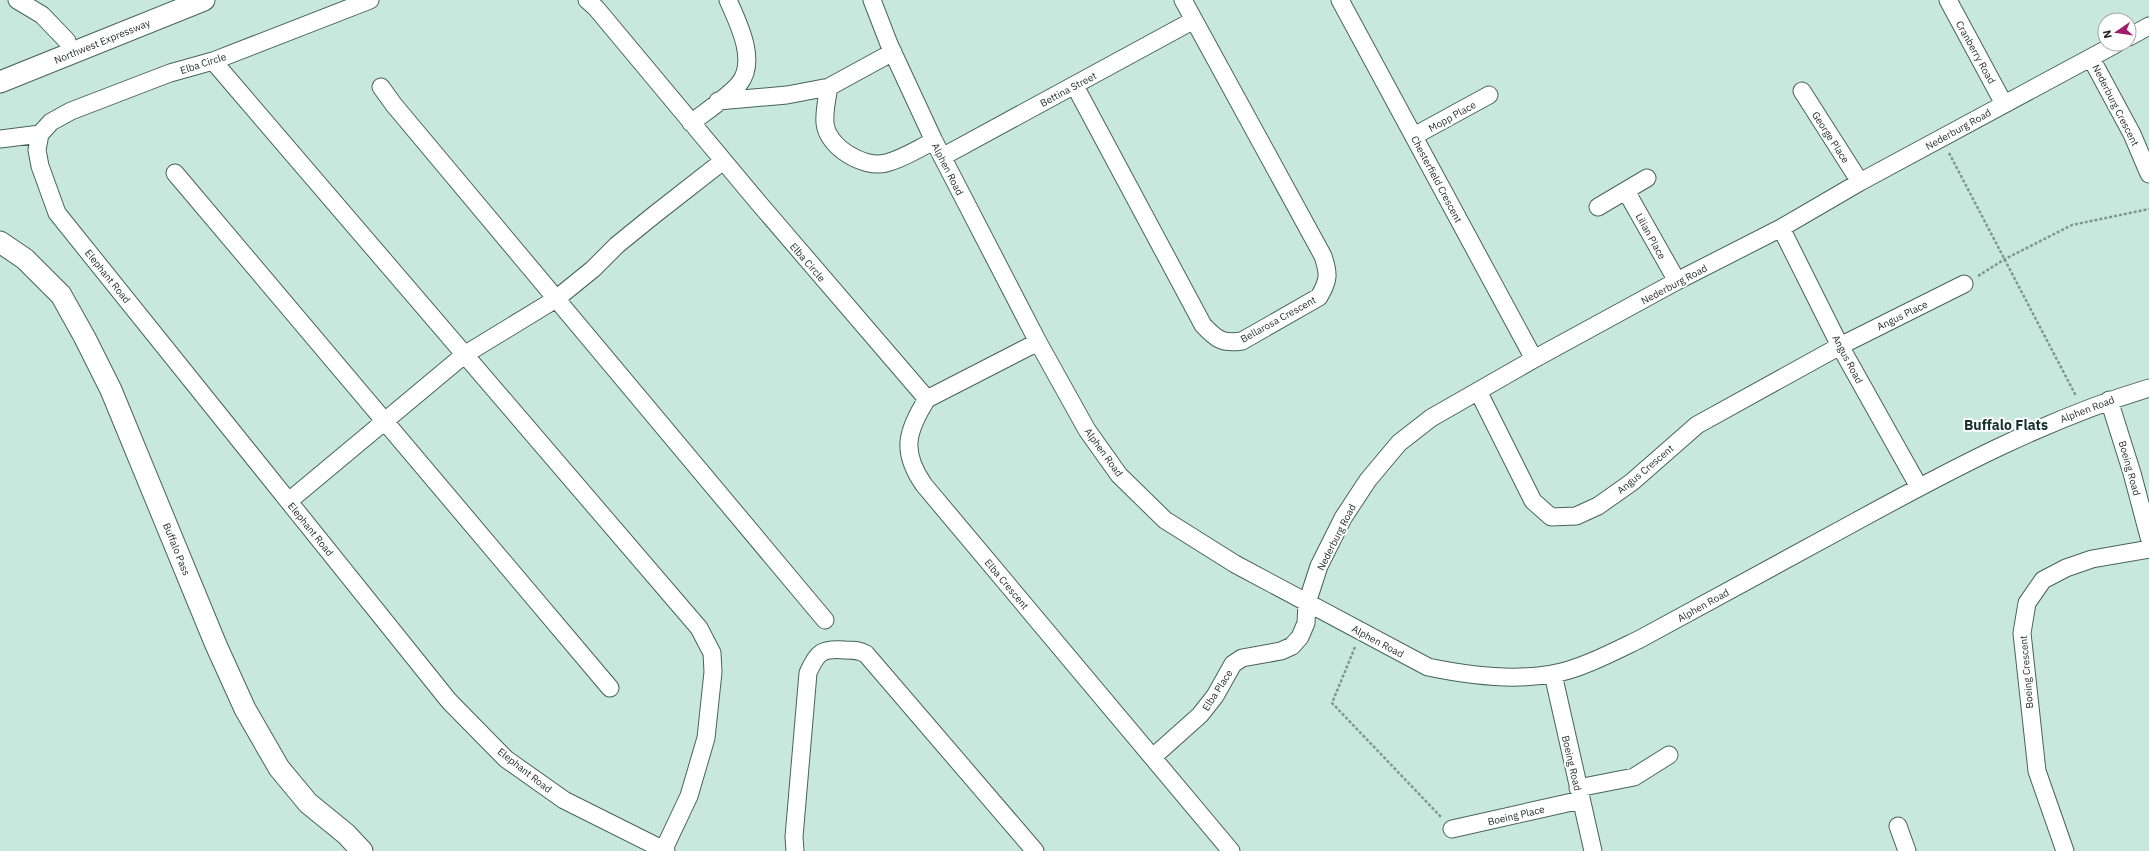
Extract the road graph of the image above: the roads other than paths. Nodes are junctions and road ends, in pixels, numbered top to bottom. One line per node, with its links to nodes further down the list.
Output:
1 (17, 0): 14 (street)
2 (167, 0): 14 (main road, Northwest Expressway)
3 (204, 0): 20 (main road, Northwest Expressway)
4 (370, 0): 18 (street, Elba Circle)
5 (728, 0): 26 (street)
6 (872, 0): 15 (street, Alphen Road)
7 (1183, 0): 11 (street, Bellarosa Crescent)
8 (1340, 0): 30 (street, Chesterfield Crescent)
9 (1948, 0): 27 (street, Cranberry Road)
10 (597, 3): 28 (street, Elba Circle)
11 (1194, 20): 21 (street, Bettina Street); 21 (street, Bellarosa Crescent)
12 (2149, 26): 13 (street)
13 (2137, 33)
14 (67, 40): 19 (main road, Northwest Expressway)
15 (893, 52): 23 (street); 32 (street, Alphen Road)
16 (2102, 52): 17 (street, Nederburg Road)
17 (2091, 58): 27 (street, Nederburg Road); 36 (street, Nederburg Crescent)
18 (213, 61): 29 (street, Elba Circle); 48 (street)
19 (0, 68)
20 (0, 82)
21 (1075, 86): 33 (street, Bettina Street)
22 (382, 87): 45 (street)
23 (829, 87): 26 (street); 32 (street)
24 (1802, 91): 38 (street, George Place)
25 (1489, 95): 30 (street, Mopp Place)
26 (718, 101): 28 (street)
27 (2004, 104): 38 (street, Nederburg Road)
28 (691, 123): 34 (street, Elba Circle)
29 (40, 134): 31 (street); 56 (street, Elephant Road)
30 (1414, 136): 49 (street, Chesterfield Crescent)
31 (0, 140)
32 (934, 142): 33 (street, Alphen Road)
33 (942, 157): 46 (street, Alphen Road)
34 (723, 161): 45 (street); 52 (street, Elba Circle)
35 (175, 173): 54 (street)
36 (2149, 174)
37 (1648, 178): 39 (street)
38 (1860, 182): 41 (street, Nederburg Road)
39 (1626, 191): 40 (street); 43 (street, Lilian Place)
40 (1598, 207)
41 (1781, 228): 43 (street, Nederburg Road); 47 (street, Angus Road)
42 (0, 242): 69 (main road, Buffalo Pass)
43 (1677, 281): 49 (street, Nederburg Road)
44 (1964, 284): 47 (street, Angus Place)
45 (556, 299): 48 (street); 60 (street)
46 (1038, 342): 52 (street); 59 (street, Alphen Road)
47 (1840, 346): 51 (street, Angus Crescent); 55 (street, Angus Road)
48 (464, 356): 54 (street); 68 (street)
49 (1534, 359): 51 (street, Nederburg Road)
50 (2149, 388): 53 (street, Alphen Road)
51 (1478, 391): 59 (street, Nederburg Road)
52 (927, 399): 64 (street, Elba Crescent)
53 (2109, 400): 55 (street, Alphen Road); 57 (street, Boeing Road)
54 (385, 422): 56 (street); 62 (street)
55 (1919, 487): 61 (street, Alphen Road)
56 (288, 501): 68 (street, Elephant Road)
57 (2149, 537)
58 (2149, 549): 75 (street, Boeing Crescent)
59 (1307, 603): 61 (street, Alphen Road); 64 (street, Elba Place)
60 (824, 620)
61 (1553, 674): 65 (street, Boeing Road)
62 (610, 688)
63 (1670, 755): 65 (street, Boeing Place)
64 (1153, 757): 72 (street, Elba Crescent)
65 (1579, 794): 67 (street, Boeing Place); 73 (street, Boeing Road)
66 (1898, 826): 74 (street)
67 (1452, 829)
68 (665, 850)
69 (362, 851)
70 (795, 851): 71 (street)
71 (1036, 851)
72 (1231, 851)
73 (1593, 851)
74 (1907, 851)
75 (2065, 851)

